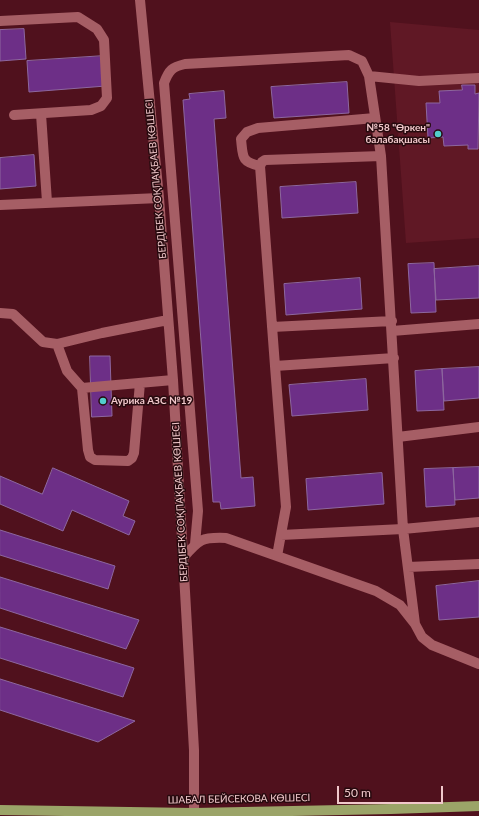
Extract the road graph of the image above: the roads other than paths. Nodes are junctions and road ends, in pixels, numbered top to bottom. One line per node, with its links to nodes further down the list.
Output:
1 (140, 0): 10 (street, БЕРДІБЕК СОҚПАҚБАЕВ КӨШЕСІ)
2 (0, 21): 5 (street)
3 (369, 76): 4 (street); 7 (street); 29 (street)
4 (479, 78)
5 (41, 114): 6 (street); 11 (street)
6 (14, 115)
7 (375, 118): 8 (street); 9 (street)
8 (381, 156): 9 (street); 16 (street)
9 (260, 166): 17 (street)
10 (159, 198): 11 (street); 14 (street, БЕРДІБЕК СОҚПАҚБАЕВ КӨШЕСІ)
11 (47, 202): 12 (street)
12 (0, 205)
13 (0, 313): 18 (street)
14 (168, 320): 18 (street); 21 (street, БЕРДІБЕК СОҚПАҚБАЕВ КӨШЕСІ)
15 (479, 324): 16 (street)
16 (392, 326): 17 (street); 19 (street)
17 (272, 327): 20 (street)
18 (57, 344): 23 (street)
19 (394, 358): 20 (street); 25 (street)
20 (275, 366): 28 (street)
21 (173, 380): 22 (street); 31 (street, БЕРДІБЕК СОҚПАҚБАЕВ КӨШЕСІ)
22 (140, 383): 23 (street); 23 (street)
23 (82, 388)
24 (479, 427): 25 (street)
25 (398, 437): 27 (street)
26 (479, 522): 27 (street)
27 (404, 529): 28 (street); 33 (street)
28 (281, 535): 30 (street)
29 (195, 544): 30 (street); 31 (street)
30 (277, 556): 34 (street)
31 (183, 558): 38 (street, БЕРДІБЕК СОҚПАҚБАЕВ КӨШЕСІ)
32 (479, 564): 33 (street)
33 (408, 567): 34 (street)
34 (415, 624): 35 (street)
35 (479, 664)
36 (479, 806): 38 (main road, ШАБАЛ БЕЙСЕКОВА КӨШЕСІ)
37 (0, 810): 38 (main road, ШАБАЛ БЕЙСЕКОВА КӨШЕСІ)
38 (194, 812)

